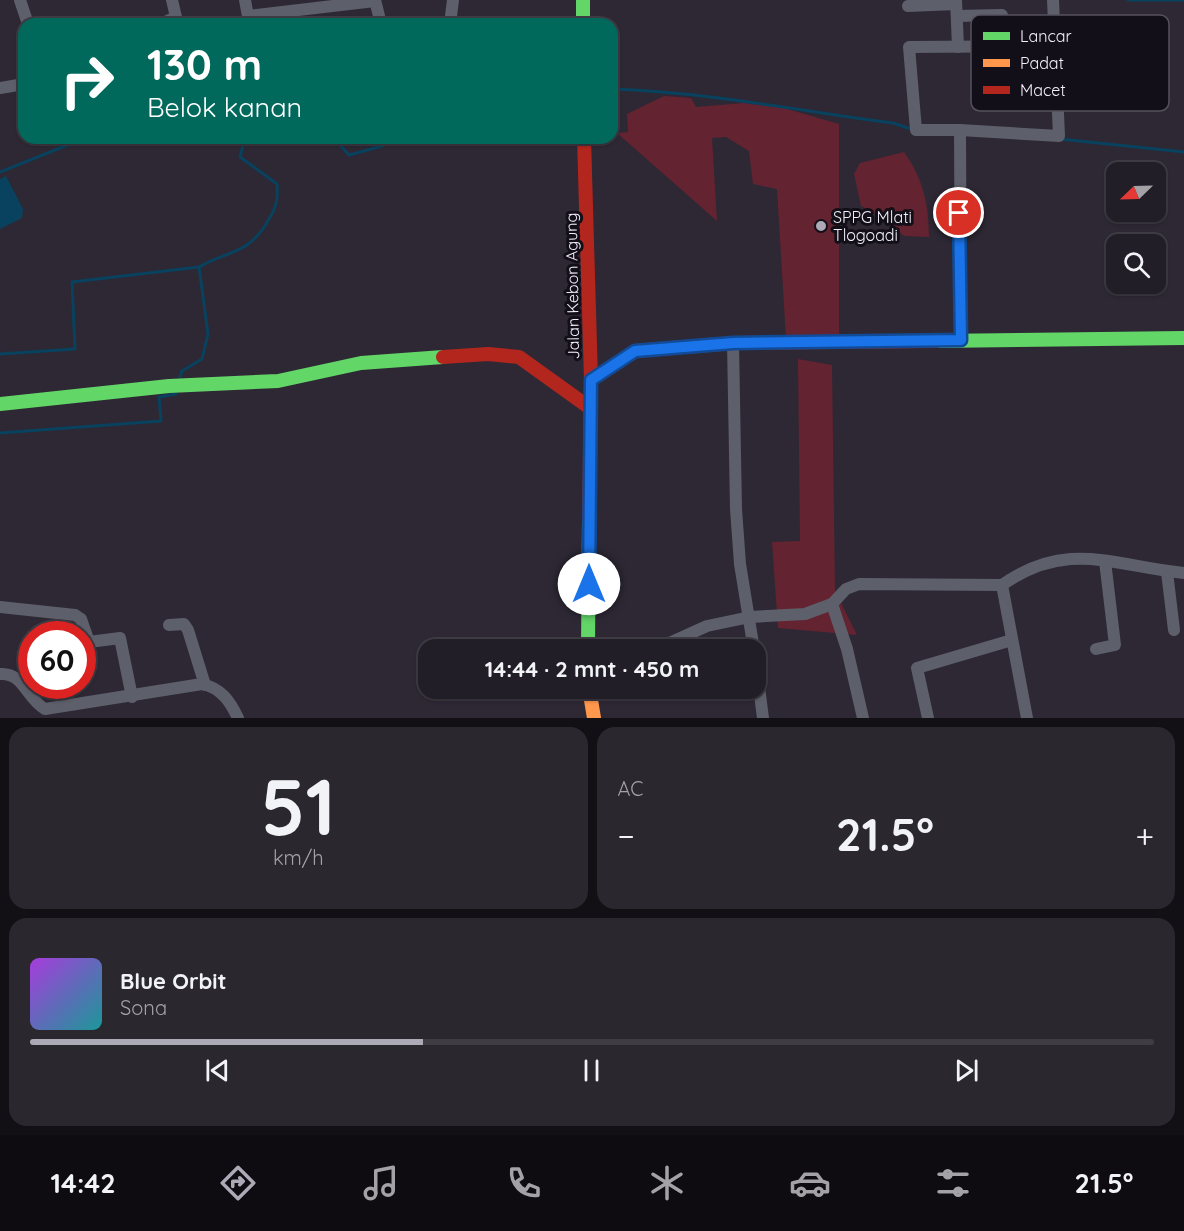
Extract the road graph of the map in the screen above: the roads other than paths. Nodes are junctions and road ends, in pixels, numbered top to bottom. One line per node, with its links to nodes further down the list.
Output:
1 (20, 0): 12 (street)
2 (172, 0): 13 (street)
3 (245, 0): 14 (street)
4 (375, 0): 15 (street); 16 (street)
5 (453, 0): 17 (street)
6 (583, 0): 18 (street)
7 (1053, 0): 11 (street)
8 (908, 6): 9 (street)
9 (956, 7): 10 (street); 19 (street)
10 (1002, 15)
11 (1054, 15)
12 (26, 18)
13 (174, 18)
14 (249, 18)
15 (275, 18)
16 (380, 18)
17 (451, 18)
18 (583, 18)
19 (958, 47): 20 (street); 24 (street)
20 (971, 47)
21 (18, 85): 22 (street)
22 (0, 88)
23 (1058, 111): 24 (street)
24 (960, 130): 27 (street)
25 (584, 144): 29 (street, Jalan Kebon Agung)
26 (1184, 338): 27 (street)
27 (961, 340): 28 (street)
28 (733, 343): 29 (street); 38 (street)
29 (591, 380): 31 (street, Jalan Kebon Agung)
30 (0, 404): 31 (street)
31 (590, 408): 41 (street, Jalan Kebon Agung)
32 (1105, 561): 33 (street); 35 (street); 45 (street)
33 (1167, 572): 34 (street); 40 (street)
34 (1184, 573)
35 (1002, 585): 36 (street); 44 (street)
36 (832, 604): 38 (street); 54 (street)
37 (0, 607): 48 (street)
38 (750, 617): 42 (street); 43 (street)
39 (169, 625): 47 (street)
40 (1174, 630)
41 (588, 639)
42 (678, 639)
43 (753, 639)
44 (1012, 640): 55 (street); 56 (street)
45 (1096, 649)
46 (0, 674): 48 (street)
47 (205, 685): 48 (street); 51 (street)
48 (132, 697)
49 (591, 699): 52 (street)
50 (761, 699): 53 (street)
51 (238, 718)
52 (594, 718)
53 (763, 718)
54 (863, 718)
55 (928, 718)
56 (1027, 718)

